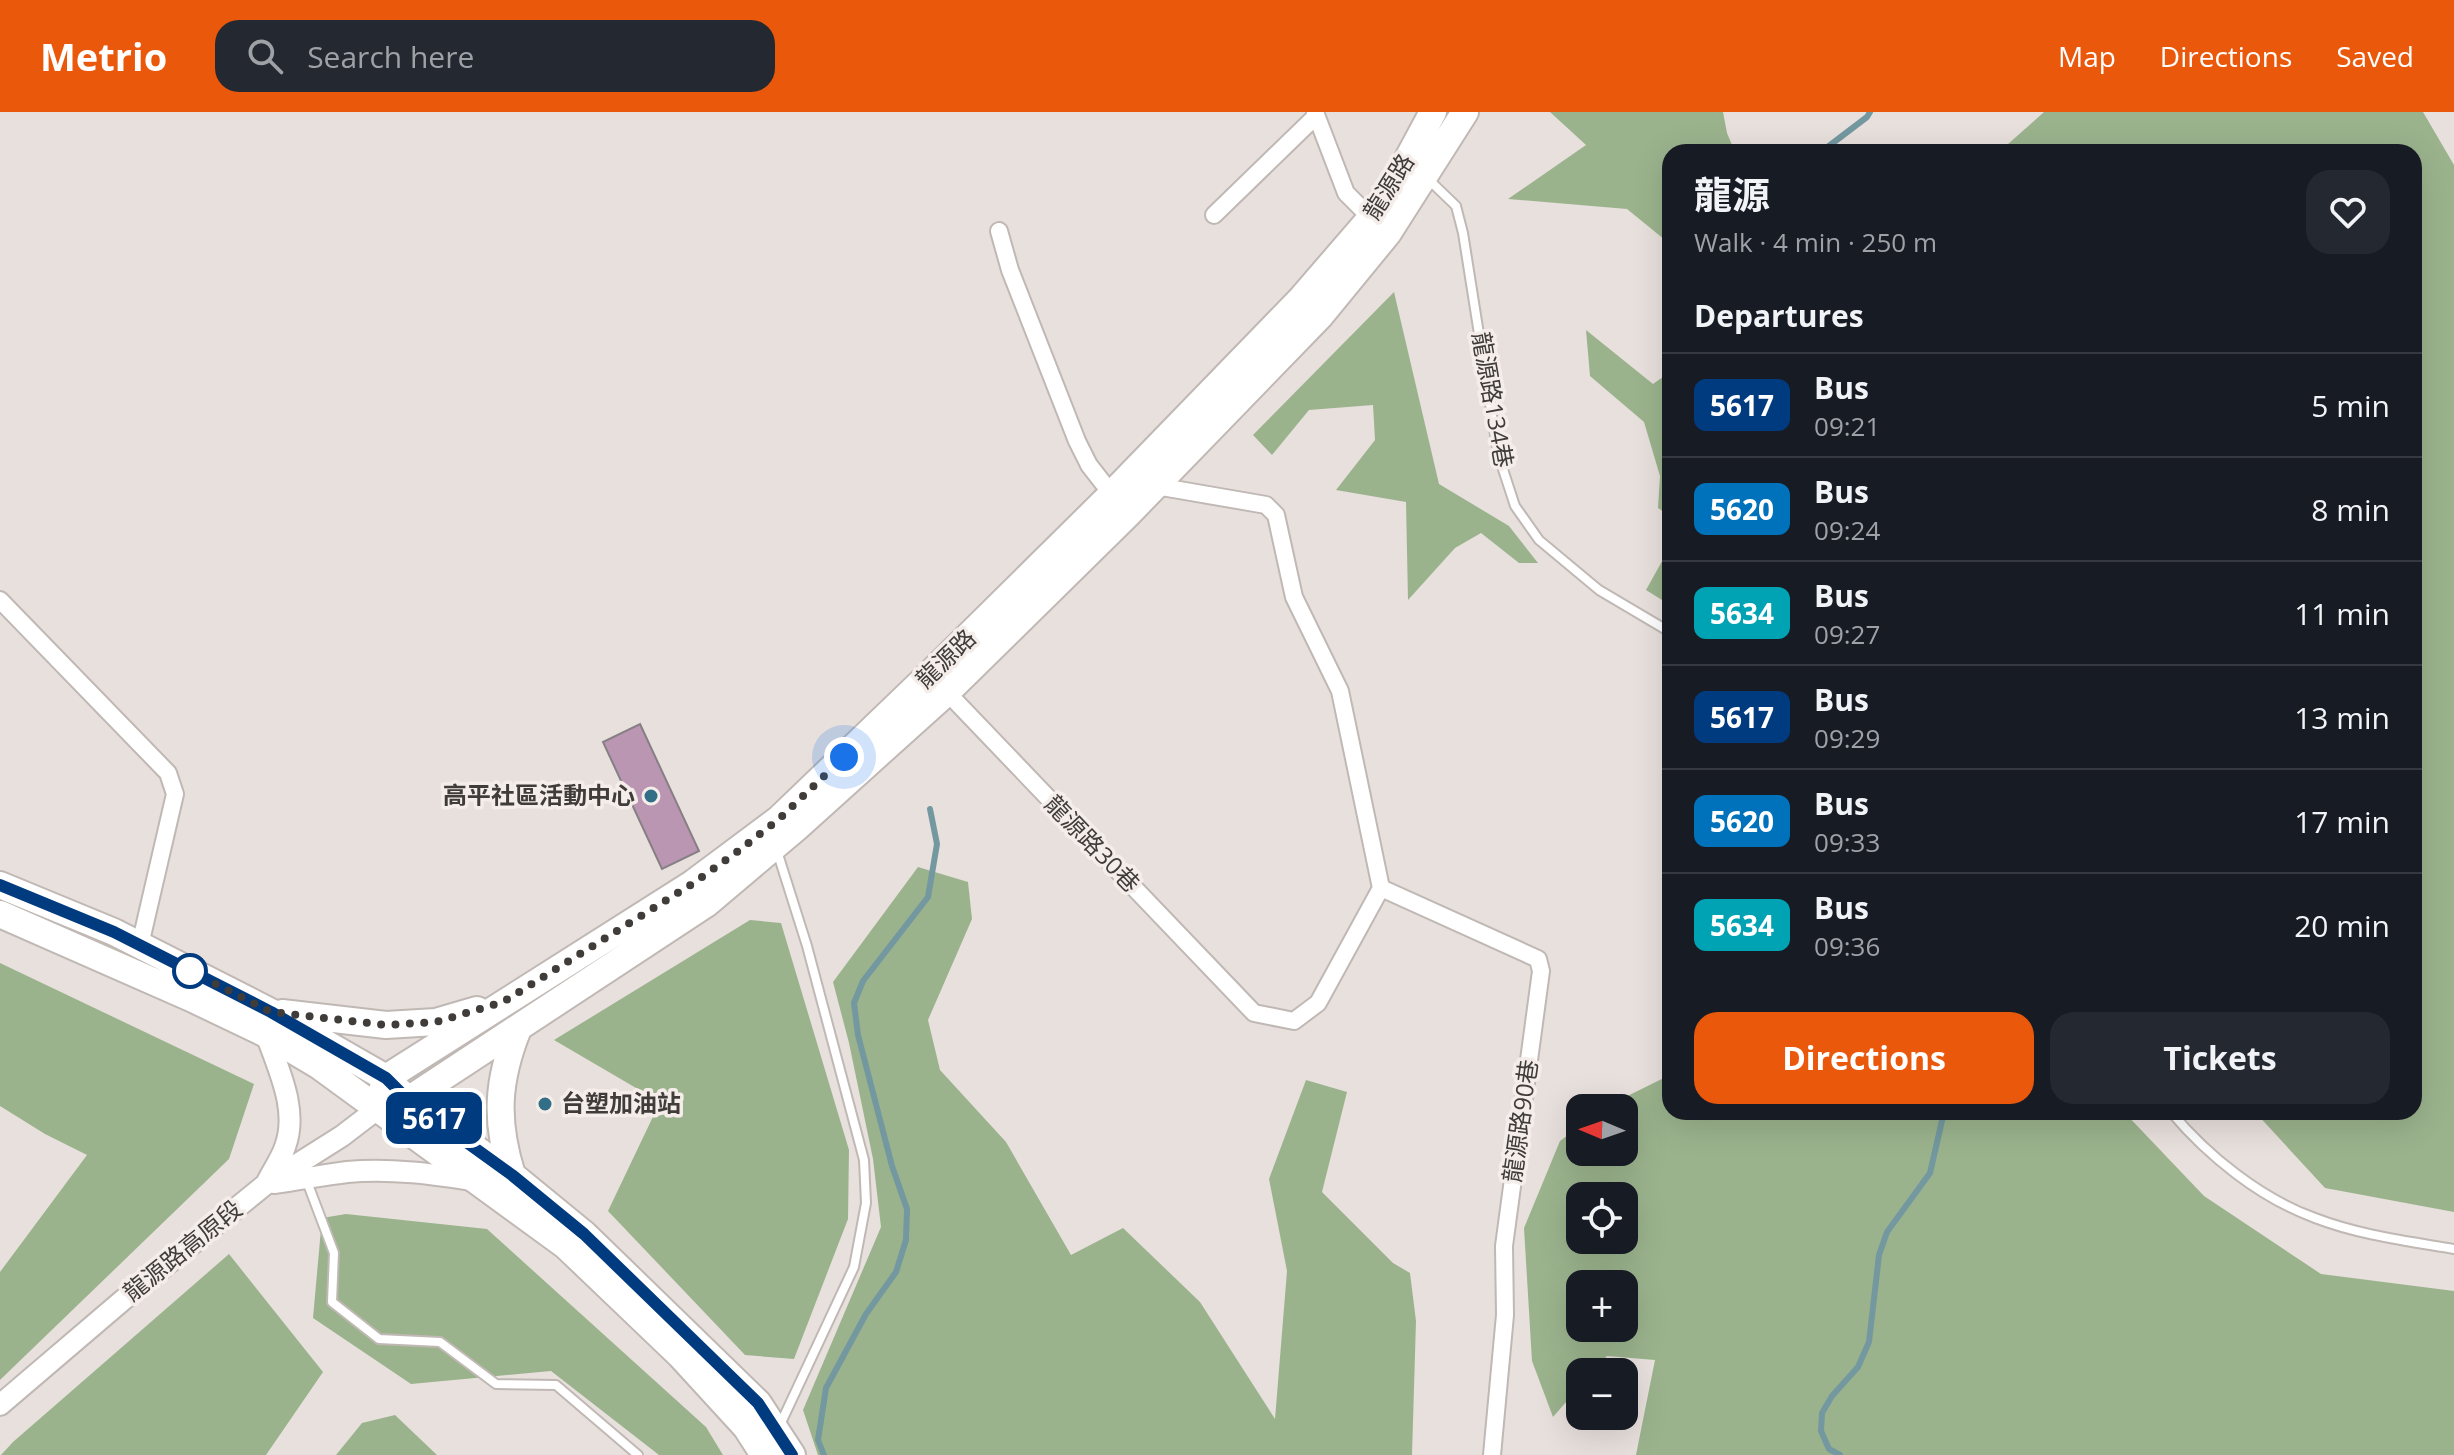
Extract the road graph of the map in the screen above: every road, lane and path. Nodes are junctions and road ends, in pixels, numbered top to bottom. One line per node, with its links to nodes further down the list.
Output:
1 (1433, 112): 4 (main road, 龍源路)
2 (1465, 112): 4 (main road)
3 (1315, 114): 5 (street); 6 (street)
4 (1415, 170): 6 (main road); 11 (lane, 龍源路134巷)
5 (1214, 215)
6 (1379, 226): 8 (main road); 9 (main road, 龍源路)
7 (999, 231): 9 (street)
8 (1156, 486): 9 (main road); 15 (street)
9 (1120, 505): 12 (main road)
10 (0, 600): 17 (street)
11 (1662, 627)
12 (939, 683): 13 (main road); 15 (street, 龍源路30巷); 19 (main road, 龍源路)
13 (775, 846): 21 (main road); 32 (lane)
14 (0, 885): 17 (main road)
15 (1381, 888): 36 (street, 龍源路90巷)
16 (0, 914): 18 (main road)
17 (140, 945): 18 (main road); 20 (main road)
18 (129, 970): 20 (main road)
19 (503, 1002): 20 (main road); 22 (main road, 龍源路)
20 (268, 1023): 22 (main road); 24 (main road); 29 (street)
21 (518, 1029): 23 (main road); 26 (main road)
22 (386, 1078): 23 (main road); 24 (main road)
23 (408, 1100): 24 (main road); 26 (main road)
24 (376, 1110): 28 (main road); 29 (street, 龍源路高原段)
25 (2178, 1120): 30 (lane)
26 (512, 1175): 32 (main road)
27 (306, 1178): 28 (street); 29 (street); 33 (lane)
28 (480, 1182): 34 (main road)
29 (266, 1184): 31 (street, 龍源路高原段)
30 (2454, 1249)
31 (0, 1405)
32 (776, 1432): 35 (main road)
33 (638, 1455)
34 (764, 1455)
35 (792, 1455)
36 (1492, 1455)

